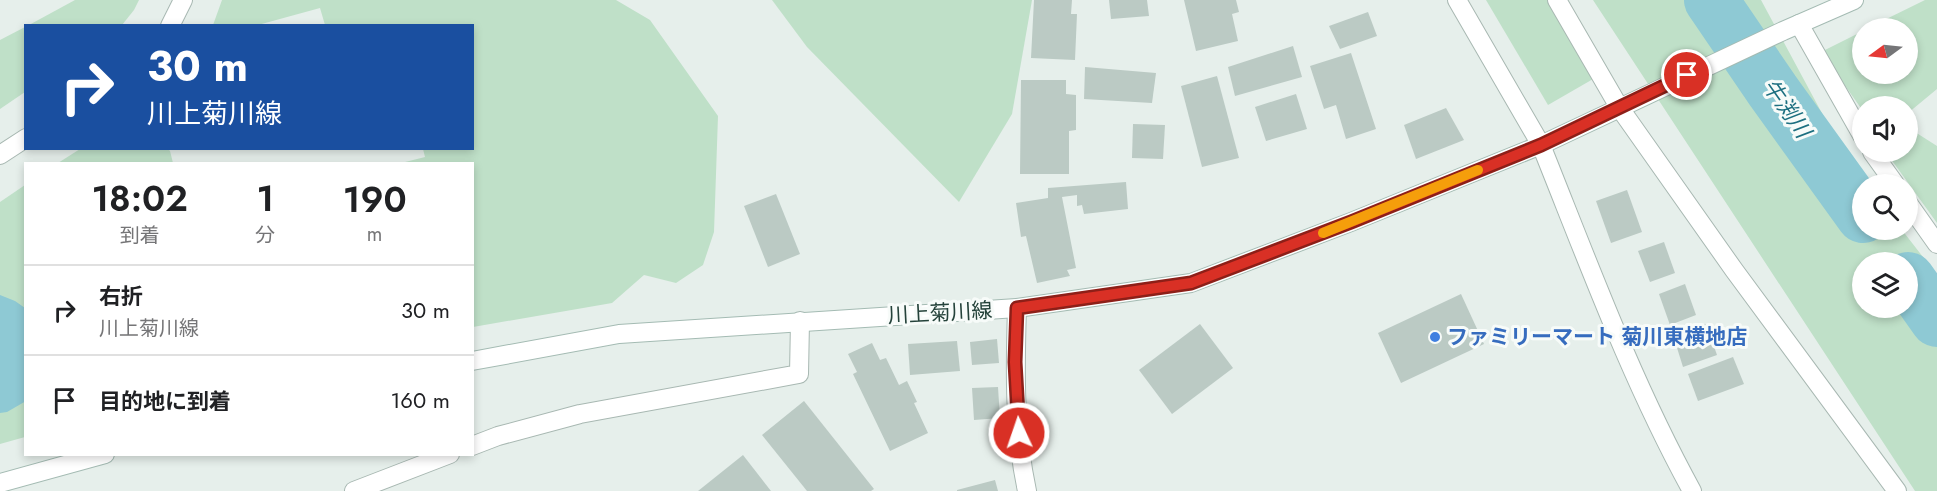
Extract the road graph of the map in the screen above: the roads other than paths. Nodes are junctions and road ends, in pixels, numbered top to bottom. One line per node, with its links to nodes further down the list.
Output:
1 (183, 0): 5 (main road)
2 (1457, 0): 10 (main road)
3 (1557, 0): 7 (main road)
4 (1854, 0): 6 (main road, 川上菊川線)
5 (171, 24)
6 (1791, 28): 7 (main road, 川上菊川線); 8 (main road)
7 (1624, 105): 10 (main road, 川上菊川線); 24 (main road)
8 (1852, 120)
9 (24, 139): 11 (main road)
10 (1541, 145): 14 (main road, 川上菊川線); 23 (main road)
11 (0, 154)
12 (1918, 217): 13 (main road)
13 (1937, 244)
14 (1017, 308): 15 (main road, 川上菊川線); 22 (main road)
15 (800, 321): 16 (main road, 川上菊川線); 17 (main road)
16 (474, 361)
17 (474, 445)
18 (98, 456): 20 (main road)
19 (445, 456): 21 (main road)
20 (0, 483)
21 (354, 491)
22 (1028, 491)
23 (1692, 491)
24 (1897, 491)

